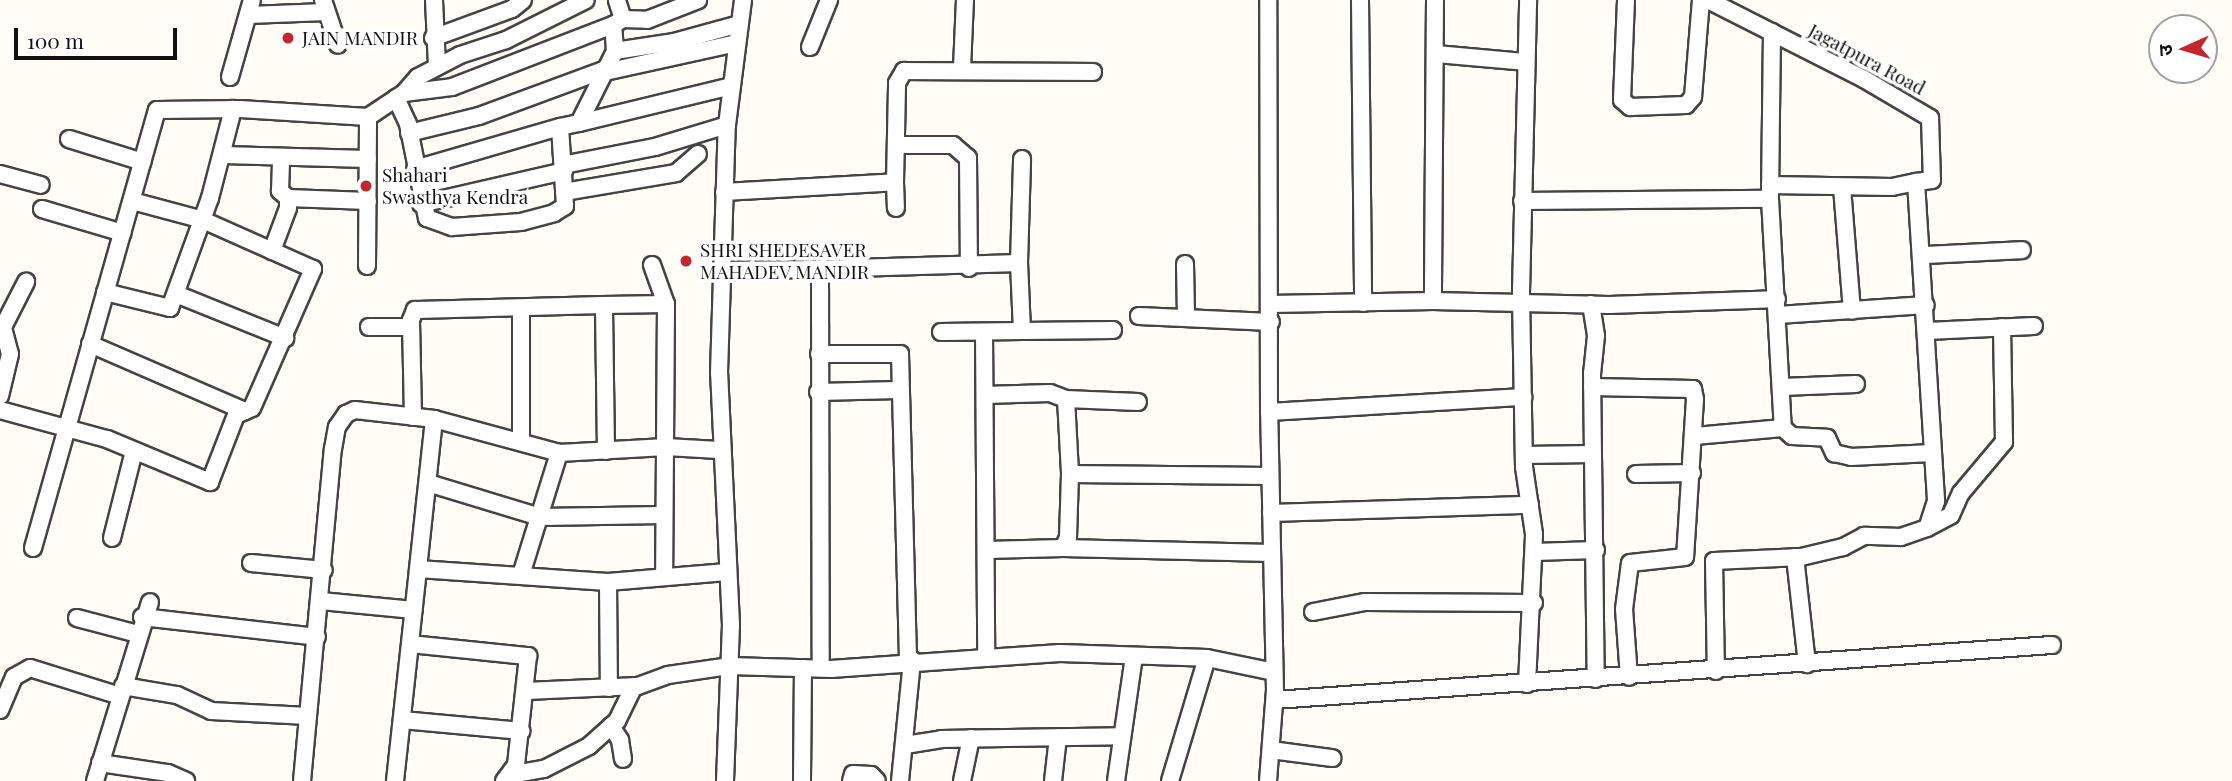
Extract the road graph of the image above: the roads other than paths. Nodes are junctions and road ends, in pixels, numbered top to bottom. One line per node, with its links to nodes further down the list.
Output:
1 (434, 0): 23 (street)
2 (493, 0): 19 (street)
3 (523, 0): 19 (street)
4 (586, 0): 30 (street)
5 (617, 0): 20 (street)
6 (698, 0): 20 (street)
7 (743, 0): 21 (street)
8 (829, 0): 26 (street)
9 (965, 0): 31 (street)
10 (1268, 0): 87 (street)
11 (1360, 0): 84 (street)
12 (1435, 0): 28 (street)
13 (1528, 0): 29 (street)
14 (1626, 0): 15 (street)
15 (1701, 0)
16 (1708, 0): 22 (street, Jagatpura Road)
17 (324, 6): 18 (street); 25 (street)
18 (250, 7): 34 (street)
19 (493, 17): 23 (street)
20 (618, 22): 27 (street); 36 (street)
21 (740, 24): 24 (street); 27 (street)
22 (1772, 32): 54 (street, Jagatpura Road); 60 (street)
23 (433, 38): 30 (street)
24 (737, 43): 32 (street); 35 (street)
25 (338, 45)
26 (810, 47)
27 (615, 51): 32 (street)
28 (1436, 54): 29 (street); 83 (street)
29 (1525, 62): 64 (street)
30 (437, 67): 36 (street)
31 (962, 68): 33 (street); 44 (street)
32 (606, 70): 39 (street); 42 (street)
33 (1093, 72)
34 (230, 77)
35 (732, 86): 39 (street); 41 (street)
36 (400, 96): 38 (street); 42 (street)
37 (233, 109): 38 (street); 46 (street); 50 (street)
38 (368, 117): 48 (street)
39 (579, 123): 40 (street)
40 (560, 127): 51 (street); 52 (street)
41 (727, 131): 51 (street); 57 (street)
42 (410, 133): 52 (street)
43 (69, 139): 50 (street)
44 (899, 145): 55 (street); 77 (street)
45 (698, 154): 59 (street)
46 (223, 155): 47 (street); 68 (street)
47 (281, 157): 48 (street); 61 (street)
48 (368, 159): 63 (street)
49 (1022, 159): 73 (street)
50 (143, 162): 62 (street)
51 (564, 168): 59 (street); 65 (street)
52 (415, 169): 65 (street)
53 (0, 174): 56 (street)
54 (1916, 181): 58 (street); 72 (street)
55 (895, 182): 57 (street); 66 (street)
56 (41, 185)
57 (725, 185): 79 (street)
58 (1842, 187): 60 (street); 93 (street)
59 (564, 192): 65 (street)
60 (1770, 192): 64 (street); 91 (street)
61 (288, 198): 63 (street); 71 (street)
62 (132, 201): 68 (street); 69 (street)
63 (368, 201): 76 (street)
64 (1522, 201): 85 (street)
65 (421, 204)
66 (896, 208)
67 (42, 209): 69 (street)
68 (202, 220): 71 (street); 82 (street)
69 (123, 233): 81 (street)
70 (2022, 250): 72 (street)
71 (272, 251): 106 (street)
72 (1924, 256): 90 (street)
73 (1020, 263): 77 (street); 102 (street)
74 (1185, 264): 95 (street)
75 (652, 265): 86 (street)
76 (367, 266)
77 (969, 268): 78 (street)
78 (820, 269): 79 (street); 108 (street)
79 (721, 270): 129 (street)
80 (26, 282): 115 (street)
81 (105, 292): 82 (street); 107 (street)
82 (176, 294): 106 (street)
83 (1433, 301): 84 (street); 85 (street)
84 (1363, 303): 87 (street)
85 (1521, 303): 88 (street); 116 (street)
86 (666, 304): 89 (street); 128 (street)
87 (1271, 304): 96 (street)
88 (1591, 304): 91 (street); 110 (street)
89 (604, 305): 92 (street); 131 (street)
90 (1926, 305): 93 (street); 103 (street)
91 (1778, 307): 93 (street); 111 (street)
92 (521, 308): 99 (street); 127 (street)
93 (1852, 311)
94 (1139, 316): 95 (street)
95 (1186, 318): 96 (street)
96 (1271, 322): 121 (street)
97 (2034, 326): 100 (street)
98 (369, 327): 99 (street)
99 (411, 327): 122 (street)
100 (2002, 327): 103 (street); 145 (street)
101 (1113, 330): 102 (street)
102 (1022, 331): 105 (street)
103 (1927, 331): 133 (street)
104 (941, 332): 105 (street)
105 (984, 332): 114 (street)
106 (285, 338): 120 (street)
107 (90, 344): 120 (street); 125 (street)
108 (819, 354): 112 (street); 113 (street)
109 (1856, 384): 111 (street)
110 (1592, 387): 126 (street); 135 (street)
111 (1782, 387): 124 (street)
112 (898, 390): 113 (street); 177 (street)
113 (818, 392): 181 (street)
114 (985, 395): 117 (street); 149 (street)
115 (0, 396)
116 (1524, 397): 121 (street); 134 (street)
117 (1066, 399): 118 (street); 137 (street)
118 (1138, 402)
119 (0, 410): 125 (street)
120 (245, 411): 130 (street)
121 (1269, 412): 139 (street)
122 (413, 417): 123 (street); 158 (street)
123 (434, 419): 127 (street); 140 (street)
124 (1783, 428): 126 (street); 133 (street)
125 (65, 430): 130 (street); 147 (street)
126 (1695, 436): 136 (street)
127 (521, 442): 132 (street)
128 (666, 447): 129 (street); 131 (street); 143 (street)
129 (719, 450): 159 (street)
130 (134, 451): 146 (street)
131 (606, 451): 132 (street)
132 (559, 453): 144 (street)
133 (1933, 453): 145 (street)
134 (1524, 454): 135 (street); 141 (street)
135 (1593, 454): 150 (street)
136 (1692, 473): 138 (street); 153 (street)
137 (1070, 474): 139 (street); 148 (street)
138 (1636, 474)
139 (1270, 476): 142 (street)
140 (428, 483): 144 (street); 157 (street)
141 (1530, 505): 142 (street); 151 (street)
142 (1271, 513): 152 (street)
143 (663, 515): 144 (street); 161 (street)
144 (540, 517): 160 (street)
145 (1927, 528): 154 (street)
146 (112, 538)
147 (33, 548)
148 (1063, 548): 149 (street); 152 (street)
149 (986, 550): 175 (street)
150 (1595, 550): 151 (street); 185 (street)
151 (1534, 552): 165 (street)
152 (1271, 553): 183 (street)
153 (1685, 557): 155 (street); 184 (street)
154 (1795, 557): 155 (street); 178 (street)
155 (1714, 561): 182 (street)
156 (251, 563): 158 (street)
157 (418, 569): 160 (street); 166 (street)
158 (324, 570): 164 (street)
159 (727, 572): 161 (street); 179 (street)
160 (521, 575): 162 (street)
161 (664, 577): 162 (street)
162 (608, 582): 188 (street)
163 (150, 601): 168 (street)
164 (321, 601): 166 (street); 171 (street)
165 (1534, 603): 167 (street); 186 (street)
166 (414, 610): 172 (street)
167 (1313, 612)
168 (142, 617): 170 (street); 171 (street)
169 (77, 618): 170 (street)
170 (138, 634): 189 (street)
171 (317, 637): 193 (street)
172 (411, 644): 190 (street); 194 (street)
173 (2052, 645): 178 (street)
174 (1134, 656): 175 (street); 176 (street); 197 (street)
175 (986, 658): 177 (street)
176 (1207, 658): 183 (street); 218 (street)
177 (910, 661): 181 (street); 200 (street)
178 (1807, 664): 182 (street)
179 (730, 666): 180 (street); 187 (street); 210 (street)
180 (803, 668): 181 (street); 211 (street)
181 (821, 668)
182 (1716, 671): 184 (street)
183 (1274, 672): 191 (street)
184 (1629, 677): 185 (street)
185 (1596, 680): 186 (street)
186 (1527, 684): 191 (street)
187 (634, 686): 188 (street); 195 (street)
188 (610, 688): 190 (street)
189 (122, 691): 192 (street); 193 (street); 204 (street)
190 (526, 691): 196 (street)
191 (1275, 700): 201 (street)
192 (0, 710)
193 (309, 716): 208 (street)
194 (402, 719): 196 (street); 209 (street)
195 (611, 726): 203 (street); 205 (street)
196 (521, 731): 205 (street)
197 (1122, 736): 198 (street); 217 (street)
198 (1058, 737): 199 (street); 216 (street)
199 (971, 738): 200 (street); 215 (street)
200 (905, 745): 214 (street)
201 (1272, 750): 202 (street); 219 (street)
202 (1332, 758)
203 (623, 759)
204 (100, 763): 206 (street); 207 (street)
205 (507, 778)
206 (178, 780)
207 (94, 781)
208 (302, 781)
209 (395, 781)
210 (724, 781)
211 (802, 781)
212 (851, 781): 213 (street)
213 (877, 781)
214 (900, 781)
215 (962, 781)
216 (1053, 781)
217 (1115, 781)
218 (1170, 781)
219 (1268, 781)

